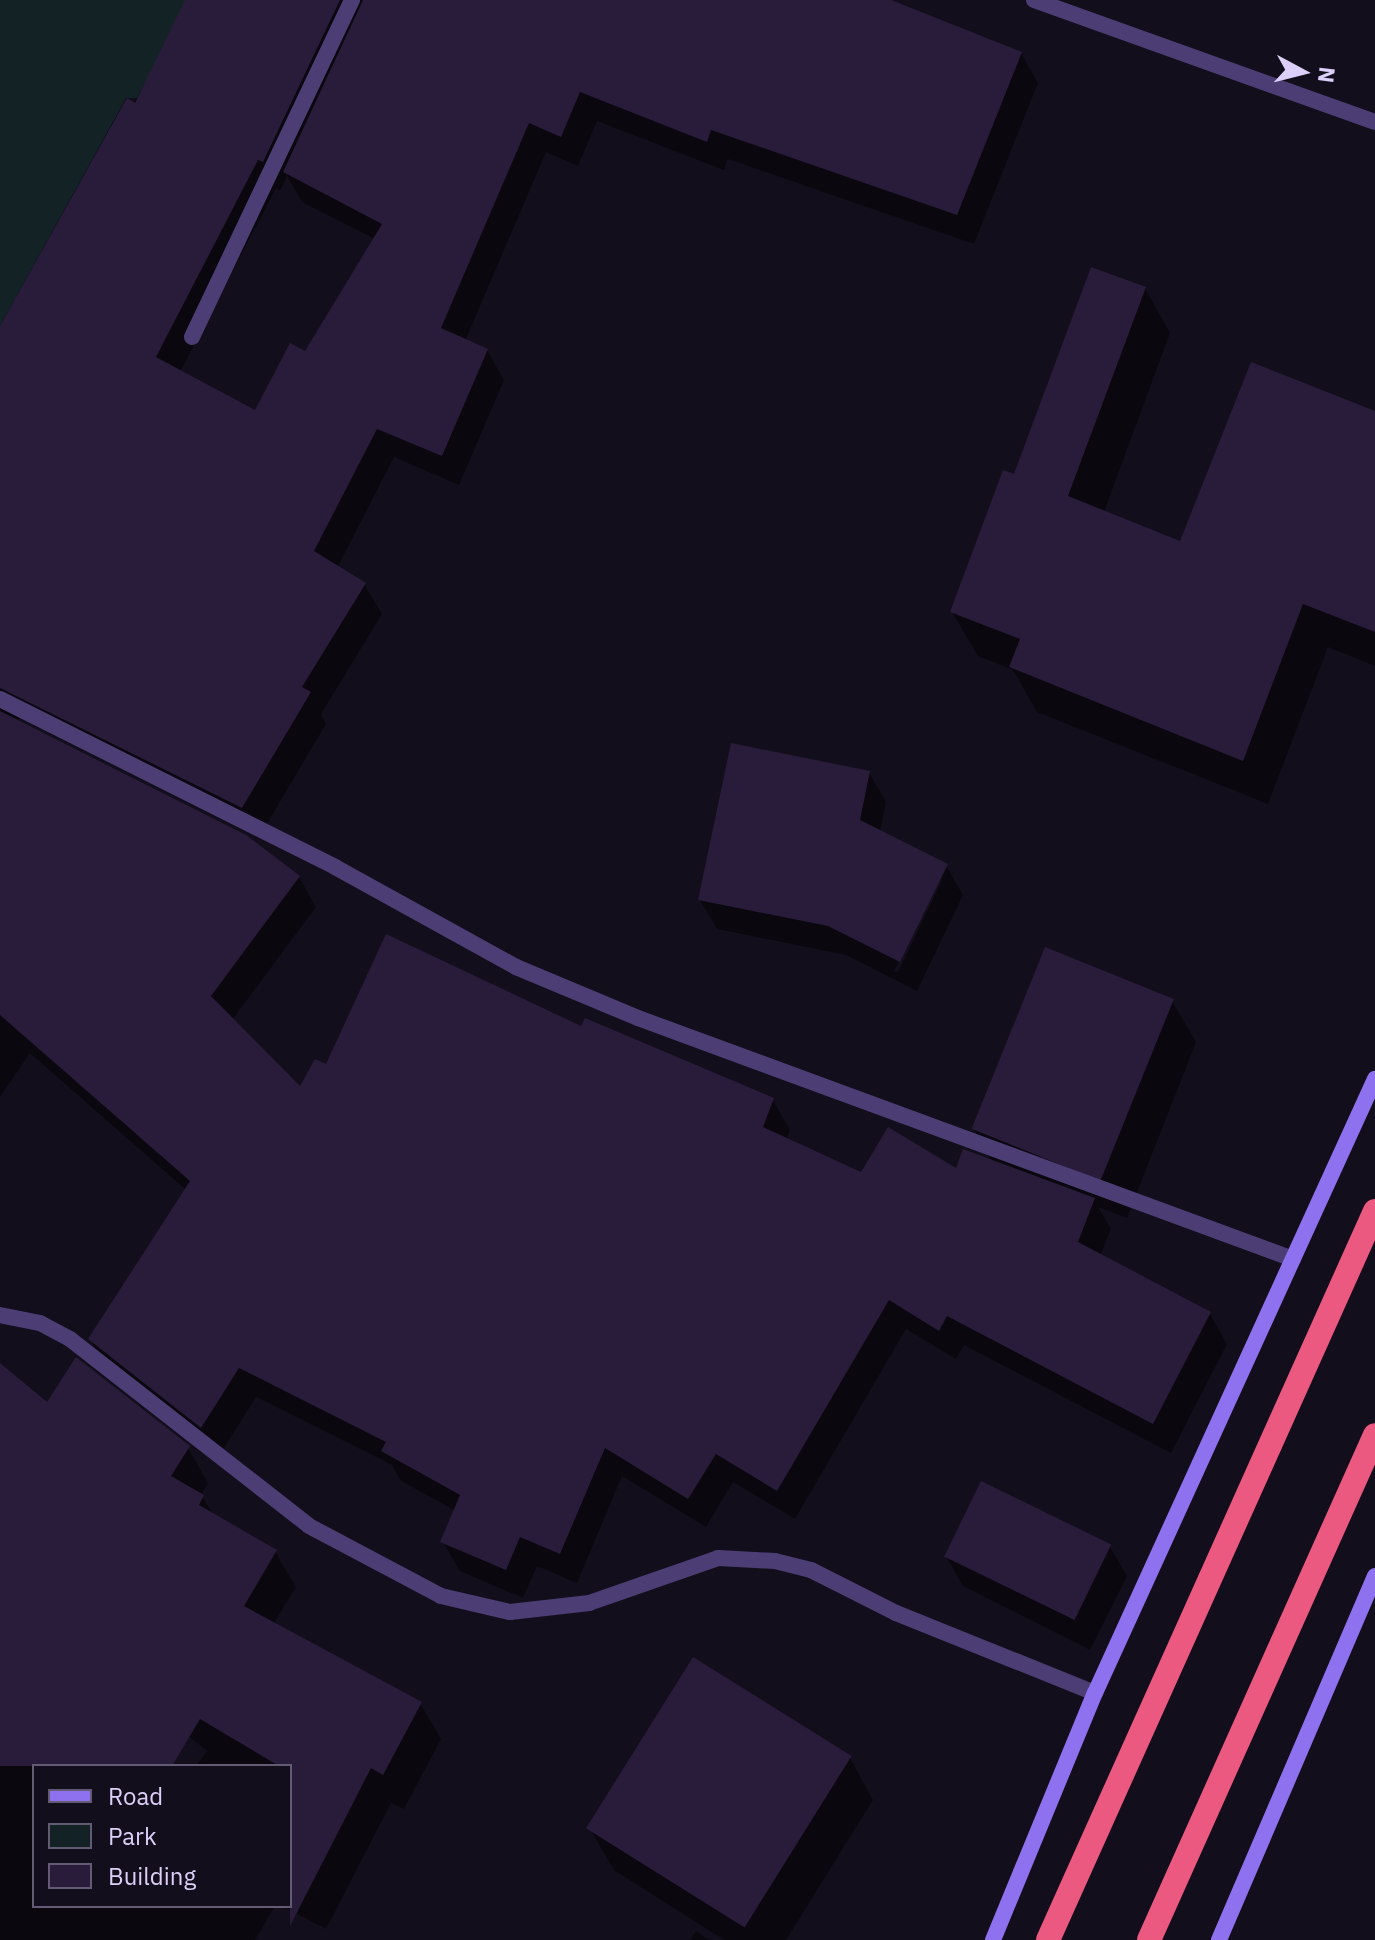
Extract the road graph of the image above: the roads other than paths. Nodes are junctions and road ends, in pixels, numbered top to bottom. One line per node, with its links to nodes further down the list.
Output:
1 (352, 0): 4 (street)
2 (1034, 0): 3 (street)
3 (1375, 122)
4 (192, 337)
5 (0, 699): 8 (street)
6 (1375, 1079): 8 (street)
7 (1375, 1211): 14 (highway)
8 (1293, 1259): 12 (street)
9 (0, 1315): 12 (street)
10 (1375, 1435): 15 (highway)
11 (1375, 1576): 16 (street)
12 (1095, 1693): 13 (street)
13 (993, 1940)
14 (1048, 1940)
15 (1149, 1940)
16 (1219, 1940)

